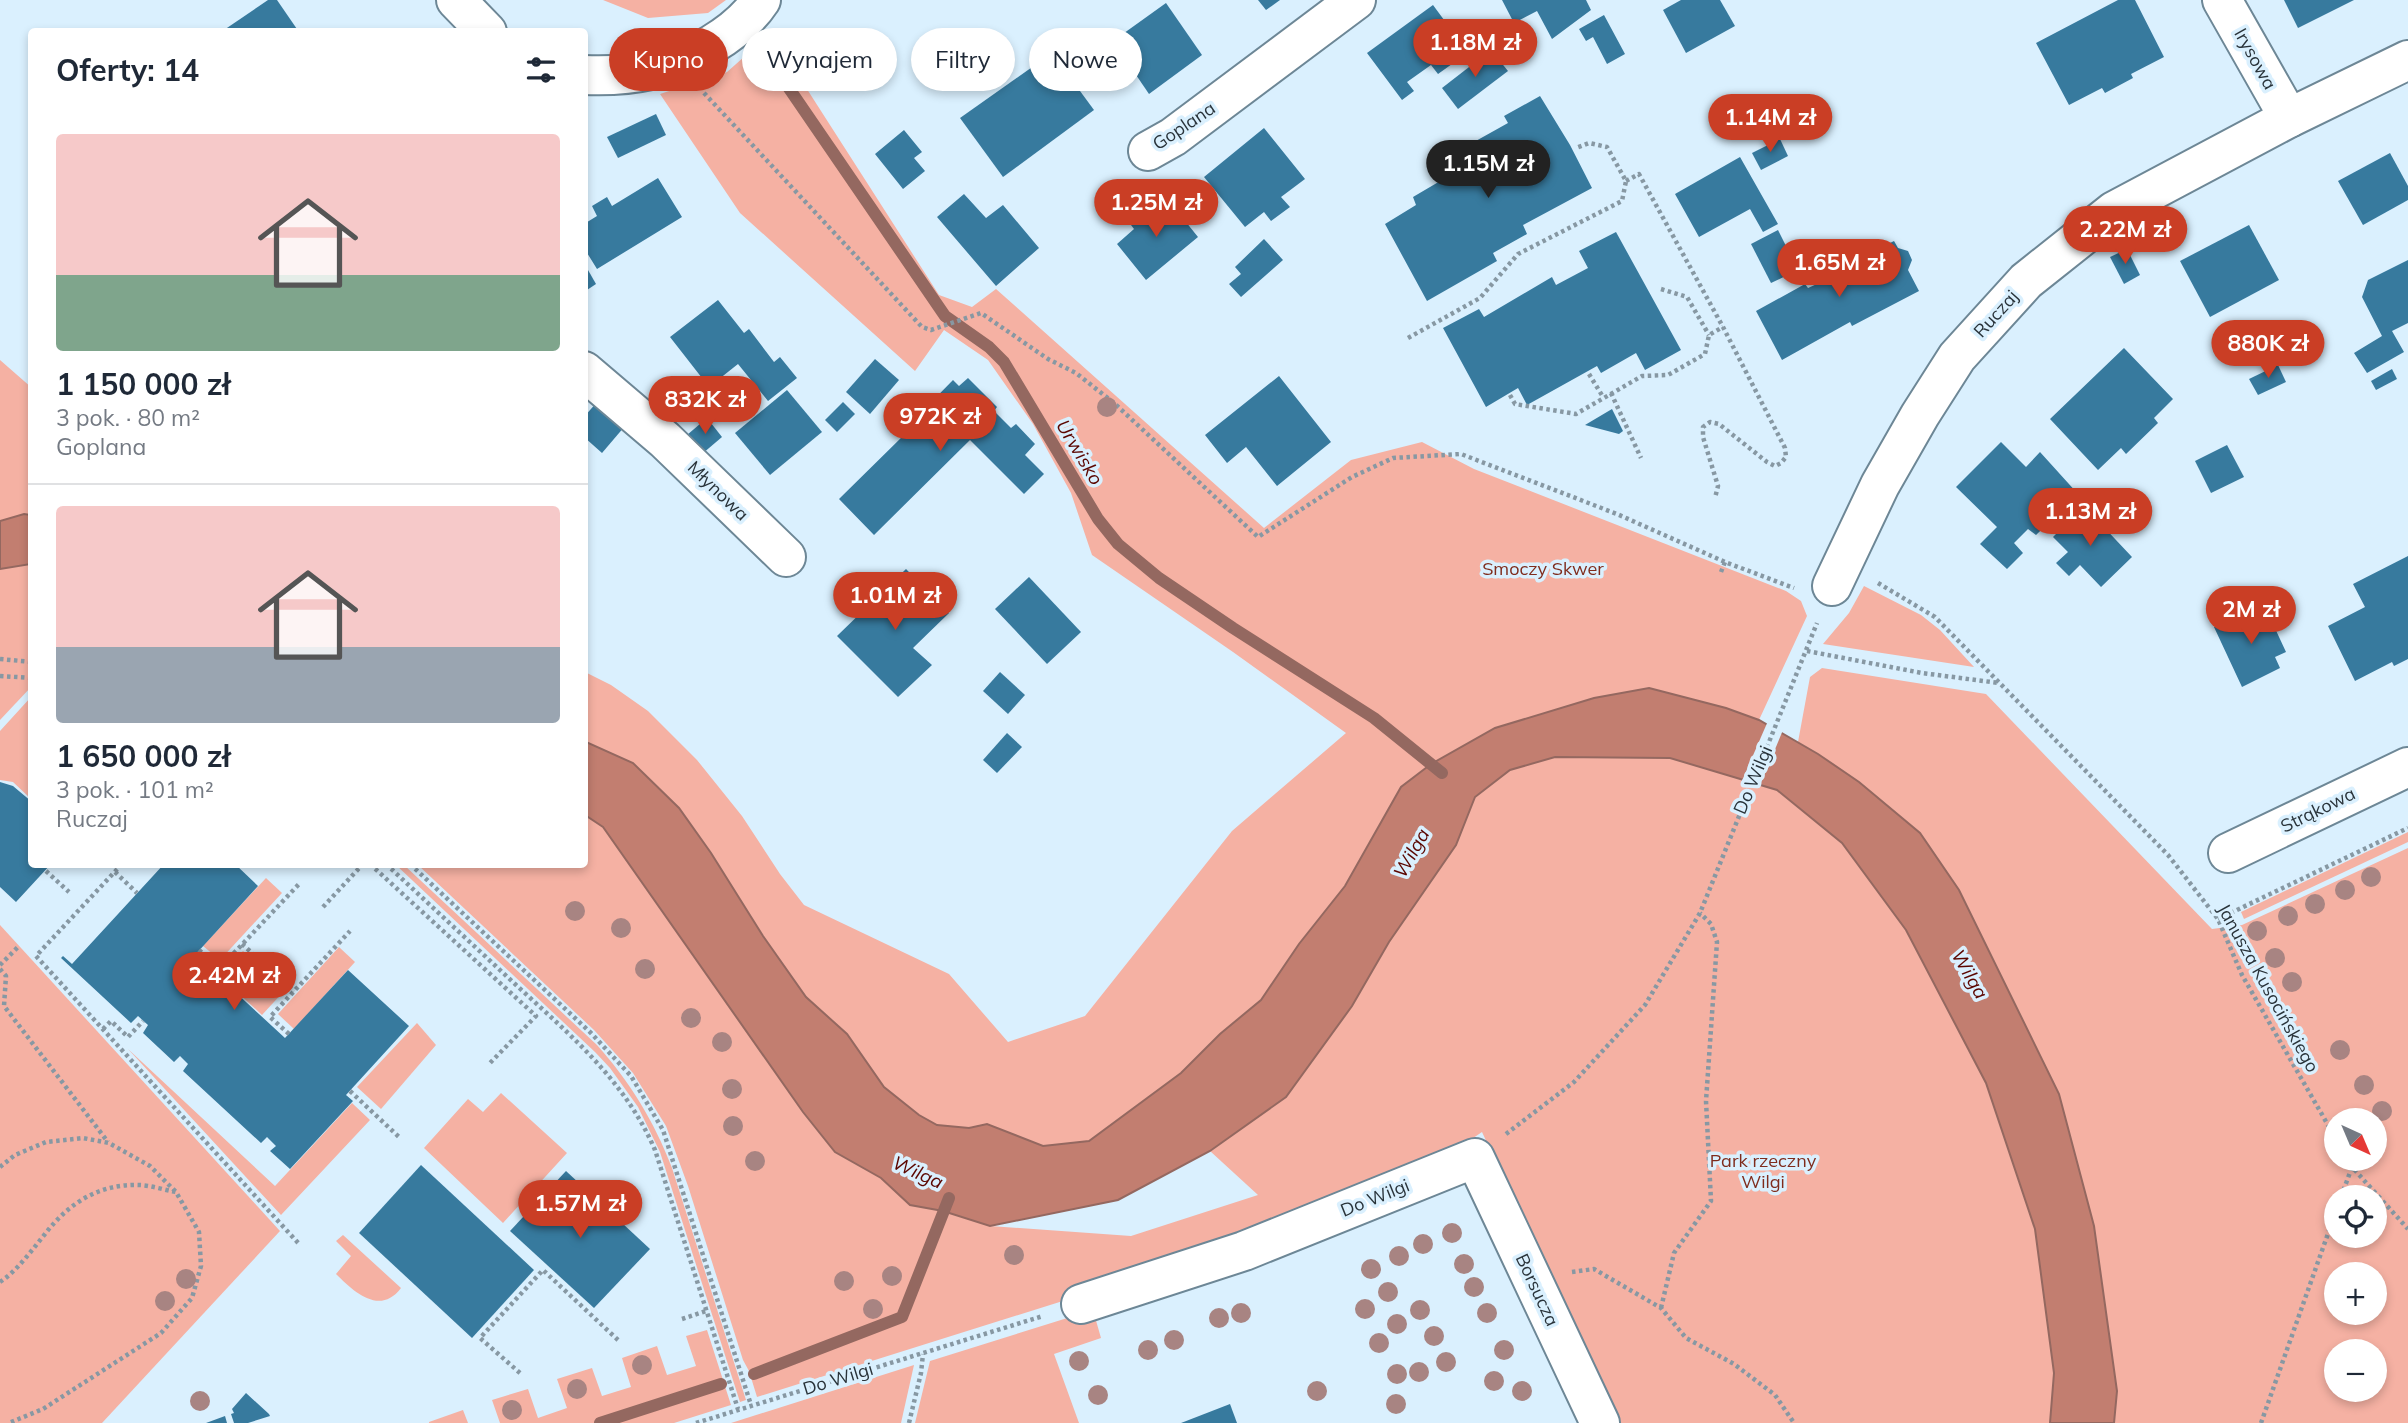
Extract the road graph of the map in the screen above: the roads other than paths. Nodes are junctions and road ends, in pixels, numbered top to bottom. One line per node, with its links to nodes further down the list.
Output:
1 (456, 0): 5 (street)
2 (761, 0): 7 (street)
3 (1356, 0): 9 (street, Goplana)
4 (2222, 0): 8 (street, Irysowa)
5 (483, 28)
6 (2408, 60): 8 (street, Ruczaj)
7 (588, 75)
8 (2289, 118): 12 (street, Ruczaj)
9 (1148, 151)
10 (588, 374): 11 (street, Młynowa)
11 (786, 557)
12 (1826, 581)
13 (2408, 767): 14 (street, Strąkowa)
14 (2228, 853)
15 (1475, 1158): 16 (street, Do Wilgi); 17 (street, Borsucza)
16 (1081, 1304)
17 (1600, 1423)

